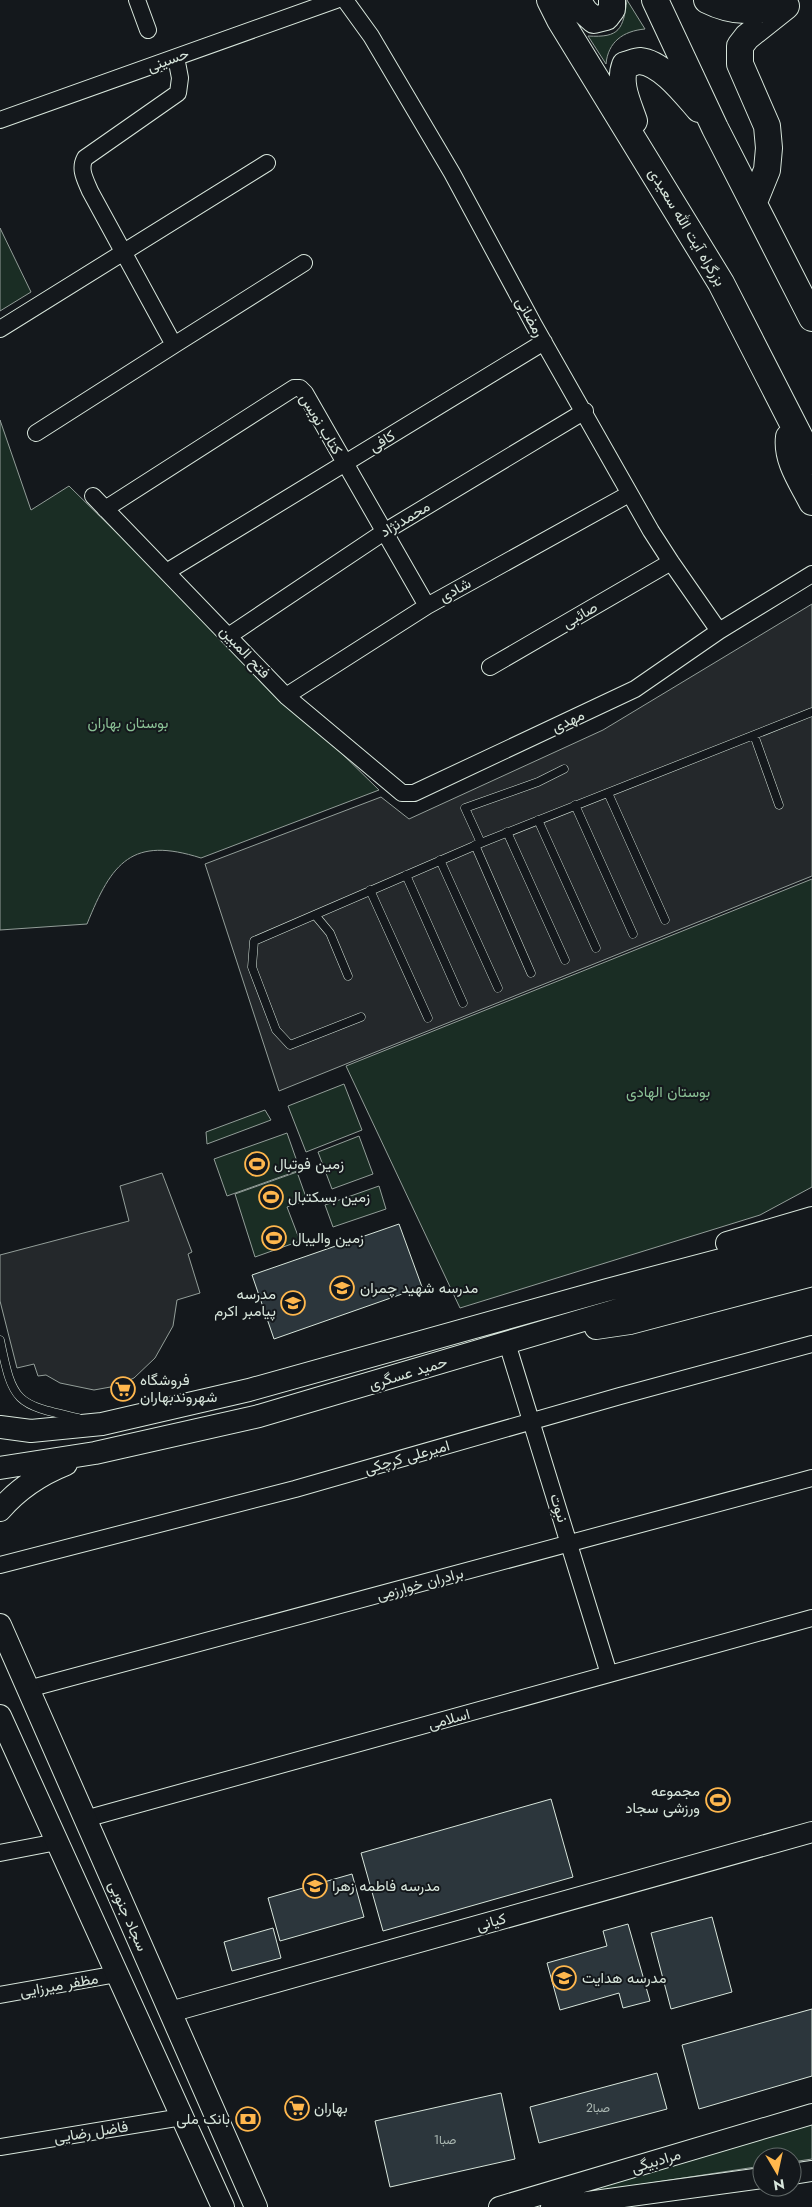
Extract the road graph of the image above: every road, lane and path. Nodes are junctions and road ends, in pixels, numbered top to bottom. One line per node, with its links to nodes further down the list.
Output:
1 (137, 0): 10 (street)
2 (336, 0): 11 (street, حسینی)
3 (345, 0): 21 (street, رمضانی)
4 (550, 0): 15 (highway, بزرگراه آیت الله سعیدی)
5 (577, 0): 6 (highway)
6 (612, 0)
7 (707, 0): 9 (highway)
8 (656, 1): 13 (highway)
9 (792, 3): 16 (highway)
10 (148, 30)
11 (176, 57): 12 (street, حسینی); 17 (street)
12 (0, 120)
13 (716, 128): 15 (highway); 16 (highway)
14 (267, 163): 17 (street)
15 (656, 174): 24 (highway, بزرگراه آیت الله سعیدی)
16 (754, 202): 19 (highway)
17 (123, 252): 20 (street); 22 (street)
18 (304, 263): 22 (street)
19 (812, 318)
20 (0, 329)
21 (544, 342): 23 (street, رمضانی); 27 (street, کافی)
22 (174, 345): 25 (street)
23 (585, 411): 28 (street, رمضانی); 32 (street, محمدنژاد)
24 (794, 424): 26 (highway, بزرگراه آیت الله سعیدی); 30 (highway)
25 (36, 433)
26 (812, 460)
27 (344, 464): 31 (street, کتاب نویس); 32 (street, کتاب نویس); 34 (street, کافی)
28 (629, 494): 33 (street, رمضانی); 36 (street, شادی)
29 (92, 496): 31 (street, فتح المبین)
30 (812, 502)
31 (105, 509): 34 (street, فتح المبین)
32 (384, 532): 36 (street, کتاب نویس); 38 (street, محمدنژاد)
33 (670, 562): 37 (street, رمضانی); 39 (street, صائبی)
34 (168, 571): 38 (street, فتح المبین)
35 (812, 574): 37 (street, مهدی)
36 (427, 606): 40 (street, شادی)
37 (720, 631): 45 (street, مهدی)
38 (230, 635): 40 (street, فتح المبین)
39 (490, 667)
40 (286, 696): 45 (street, فتح المبین)
41 (812, 712): 42 (lane)
42 (754, 735): 44 (lane); 46 (lane)
43 (564, 769): 50 (lane)
44 (608, 793): 47 (lane); 55 (lane)
45 (408, 794)
46 (779, 804)
47 (575, 806): 48 (lane); 56 (lane)
48 (538, 820): 49 (lane); 57 (lane)
49 (507, 832): 50 (lane); 58 (lane)
50 (478, 844): 51 (lane); 59 (lane)
51 (440, 860): 52 (lane); 61 (lane)
52 (406, 875): 53 (lane); 62 (lane)
53 (370, 890): 54 (lane); 64 (lane)
54 (315, 915): 60 (lane); 63 (lane)
55 (665, 920)
56 (632, 934)
57 (596, 948)
58 (565, 960)
59 (532, 973)
60 (348, 976)
61 (498, 988)
62 (463, 1003)
63 (361, 1017)
64 (428, 1018)
65 (812, 1218): 69 (main road)
66 (812, 1236): 69 (main road, حمید عسگری)
67 (812, 1257): 71 (main road, حمید عسگری)
68 (812, 1275): 71 (main road)
69 (491, 1322): 74 (main road, حمید عسگری)
70 (0, 1340): 74 (lane)
71 (514, 1341): 73 (street, نبوت); 76 (main road, حمید عسگری)
72 (812, 1344): 73 (street, امیرعلی کرچکی)
73 (532, 1421): 80 (street, نبوت); 81 (street, امیرعلی کرچکی)
74 (102, 1424): 75 (main road, حمید عسگری)
75 (0, 1427)
76 (95, 1453): 77 (main road, حمید عسگری); 79 (main road)
77 (0, 1468)
78 (812, 1478): 80 (street, برادران خوارزمی)
79 (0, 1510)
80 (570, 1543): 84 (street, نبوت); 85 (street, برادران خوارزمی)
81 (0, 1565)
82 (812, 1618): 84 (street, اسلامی)
83 (0, 1626): 85 (main road, سجاد جنوبی)
84 (609, 1674): 87 (street, اسلامی)
85 (28, 1689): 87 (main road, سجاد جنوبی)
86 (2, 1727): 89 (main road)
87 (85, 1819): 93 (main road, سجاد جنوبی)
88 (812, 1832): 93 (street, کیانی)
89 (57, 1842): 90 (street); 91 (main road)
90 (0, 1853)
91 (117, 1974): 92 (street, مظفر میرزایی); 95 (main road)
92 (0, 1995)
93 (170, 2012): 99 (main road, سجاد جنوبی)
94 (812, 2114): 100 (street, مرادبیگی)
95 (182, 2117): 96 (street, فاضل رضایی); 98 (main road)
96 (0, 2147)
97 (752, 2179): 101 (street, مرادبیگی)
98 (223, 2207)
99 (256, 2207)
100 (499, 2207)
101 (551, 2207)

